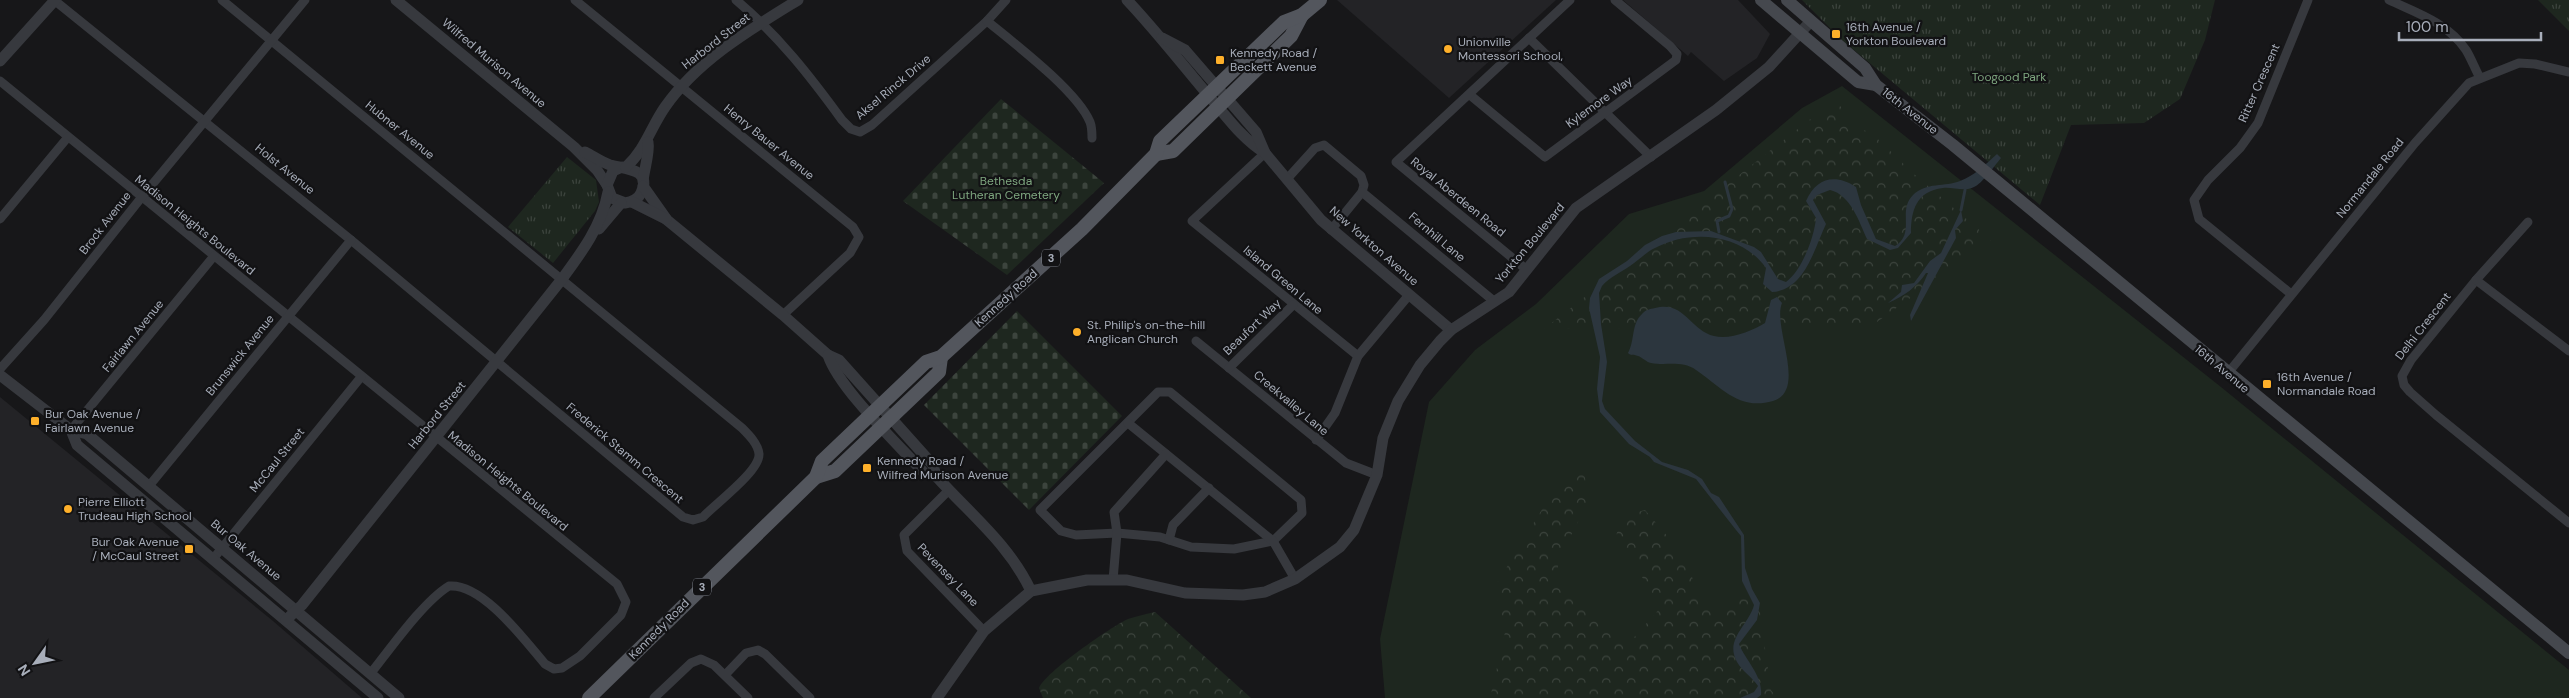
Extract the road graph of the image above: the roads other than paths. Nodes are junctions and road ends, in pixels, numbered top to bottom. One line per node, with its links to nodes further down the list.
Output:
1 (55, 0): 24 (street); 34 (street, Holst Avenue)
2 (222, 0): 23 (street, Hubner Avenue)
3 (305, 0): 23 (street, Brock Avenue)
4 (396, 0): 38 (street, Wilfred Murison Avenue)
5 (575, 0): 29 (street, Henry Bauer Avenue)
6 (736, 0): 18 (street)
7 (798, 0): 18 (street, Harbord Street)
8 (1006, 0): 19 (street, Aksel Rinck Drive)
9 (1128, 0): 30 (street, New Yorkton Avenue)
10 (1320, 0): 17 (main road, Kennedy Road / 3)
11 (1570, 0): 22 (street)
12 (1616, 0): 33 (street, Kylemore Way)
13 (1761, 0): 21 (main road, 16th Avenue)
14 (1787, 0): 20 (main road, 16th Avenue)
15 (2308, 0): 59 (street, Ritter Crescent)
16 (2389, 0): 26 (street)
17 (1302, 15): 30 (main road, Kennedy Road / 3); 32 (main road, Kennedy Road / 3)
18 (763, 22): 19 (street, Aksel Rinck Drive); 29 (street, Harbord Street)
19 (987, 22): 36 (street)
20 (1810, 22): 21 (street, Yorkton Boulevard); 28 (main road, 16th Avenue)
21 (1799, 34): 28 (main road, 16th Avenue); 41 (street, Yorkton Boulevard)
22 (1530, 38): 31 (street); 33 (street)
23 (272, 40): 34 (street, Brock Avenue); 57 (street, Hubner Avenue)
24 (0, 61)
25 (2569, 72): 26 (street, Normandale Road)
26 (2480, 78): 59 (street, Normandale Road)
27 (0, 81): 35 (street, Madison Heights Boulevard)
28 (1876, 85): 73 (main road, 16th Avenue)
29 (682, 87): 37 (street, Harbord Street); 63 (street, Henry Bauer Avenue)
30 (1211, 90): 32 (street, New Yorkton Avenue); 40 (main road, Kennedy Road / 3)
31 (1470, 94): 33 (street, Kylemore Way); 56 (street, Royal Aberdeen Road)
32 (1223, 103): 39 (street, New Yorkton Avenue); 40 (main road, Kennedy Road / 3)
33 (1606, 113): 41 (street)
34 (206, 120): 47 (street, Brock Avenue); 54 (street, Holst Avenue)
35 (68, 137): 47 (street, Madison Heights Boulevard); 49 (street)
36 (1092, 138)
37 (648, 142): 42 (street, Harbord Street); 44 (street, Harbord Street)
38 (574, 147): 42 (street, Wilfred Murison Avenue); 45 (street, Wilfred Murison Avenue)
39 (1265, 153): 43 (street, New Yorkton Avenue); 62 (street, Island Green Lane)
40 (1156, 154): 69 (main road, Kennedy Road / 3)
41 (1651, 157): 56 (street, Yorkton Boulevard)
42 (624, 167): 44 (street); 45 (street)
43 (1287, 179): 46 (street); 52 (street, New Yorkton Avenue)
44 (643, 184): 48 (street); 50 (street)
45 (607, 188): 48 (street); 53 (street, Harbord Street)
46 (1362, 192): 52 (street); 61 (street, Fernhill Lane)
47 (141, 198): 55 (street, Madison Heights Boulevard); 72 (street, Brock Avenue)
48 (627, 203): 50 (street); 53 (street, Harbord Street)
49 (0, 218)
50 (667, 220): 63 (street)
51 (2528, 222): 58 (street)
52 (1331, 230): 60 (street, New Yorkton Avenue)
53 (594, 233): 57 (street, Harbord Street)
54 (351, 240): 64 (street, Brunswick Avenue); 70 (street, Holst Avenue)
55 (214, 256): 64 (street, Madison Heights Boulevard); 79 (street, Fairlawn Avenue)
56 (1527, 270): 61 (street, Yorkton Boulevard)
57 (562, 279): 70 (street, Harbord Street); 70 (street, Frederick Stamm Crescent)
58 (2476, 280): 67 (street); 88 (street, Delhi Crescent)
59 (2291, 294): 73 (street, Normandale Road)
60 (1409, 295): 65 (street, New Yorkton Avenue); 68 (street)
61 (1495, 302): 65 (street, Yorkton Boulevard)
62 (1293, 305): 68 (street, Island Green Lane); 71 (street, Beaufort Way)
63 (784, 315): 76 (street)
64 (287, 316): 75 (street, Madison Heights Boulevard); 85 (street, Brunswick Avenue)
65 (1451, 330): 83 (street, Yorkton Boulevard)
66 (1196, 341): 71 (street, Creekvalley Lane)
67 (2569, 351)
68 (1358, 356): 81 (street)
69 (942, 357): 76 (main road, Kennedy Road / 3); 77 (main road, Kennedy Road / 3)
70 (497, 362): 80 (street, Harbord Street)
71 (1229, 368): 81 (street, Creekvalley Lane)
72 (0, 369)
73 (2228, 374): 100 (main road, 16th Avenue)
74 (0, 375): 79 (street, Bur Oak Avenue)
75 (362, 377): 80 (street, Madison Heights Boulevard); 92 (street, McCaul Street)
76 (875, 410): 77 (street); 84 (main road, Kennedy Road / 3)
77 (886, 422): 84 (main road, Kennedy Road / 3); 87 (street)
78 (1128, 423): 82 (street); 89 (street); 91 (street)
79 (71, 430): 85 (street, Bur Oak Avenue); 93 (street, Bur Oak Avenue)
80 (435, 437): 97 (street, Harbord Street); 101 (street, Madison Heights Boulevard)
81 (1316, 440): 83 (street, Creekvalley Lane)
82 (1166, 454): 86 (street); 89 (street)
83 (1377, 475): 94 (street, Yorkton Boulevard)
84 (816, 477): 105 (main road, Kennedy Road / 3)
85 (149, 486): 92 (street, Bur Oak Avenue)
86 (1209, 488): 90 (street); 91 (street)
87 (949, 490): 96 (street); 99 (street, Pevensey Lane)
88 (2569, 523)
89 (1117, 533): 90 (street); 95 (street)
90 (1169, 540): 91 (street)
91 (1273, 541): 94 (street)
92 (222, 548): 93 (street, McCaul Street); 97 (street, Bur Oak Avenue)
93 (212, 559): 98 (street, Bur Oak Avenue)
94 (1295, 578): 95 (street, Yorkton Boulevard)
95 (1113, 580): 96 (street, Yorkton Boulevard)
96 (1031, 591): 99 (street, Yorkton Boulevard)
97 (296, 610): 98 (street, Harbord Street); 101 (street, Bur Oak Avenue)
98 (286, 620): 103 (street, Bur Oak Avenue)
99 (984, 631): 109 (street, Yorkton Boulevard)
100 (2569, 653)
101 (371, 673): 104 (street, Bur Oak Avenue)
102 (725, 676): 106 (street); 107 (street); 108 (street)
103 (378, 698)
104 (399, 698)
105 (589, 698)
106 (655, 698)
107 (748, 698)
108 (810, 698)
109 (938, 698)

